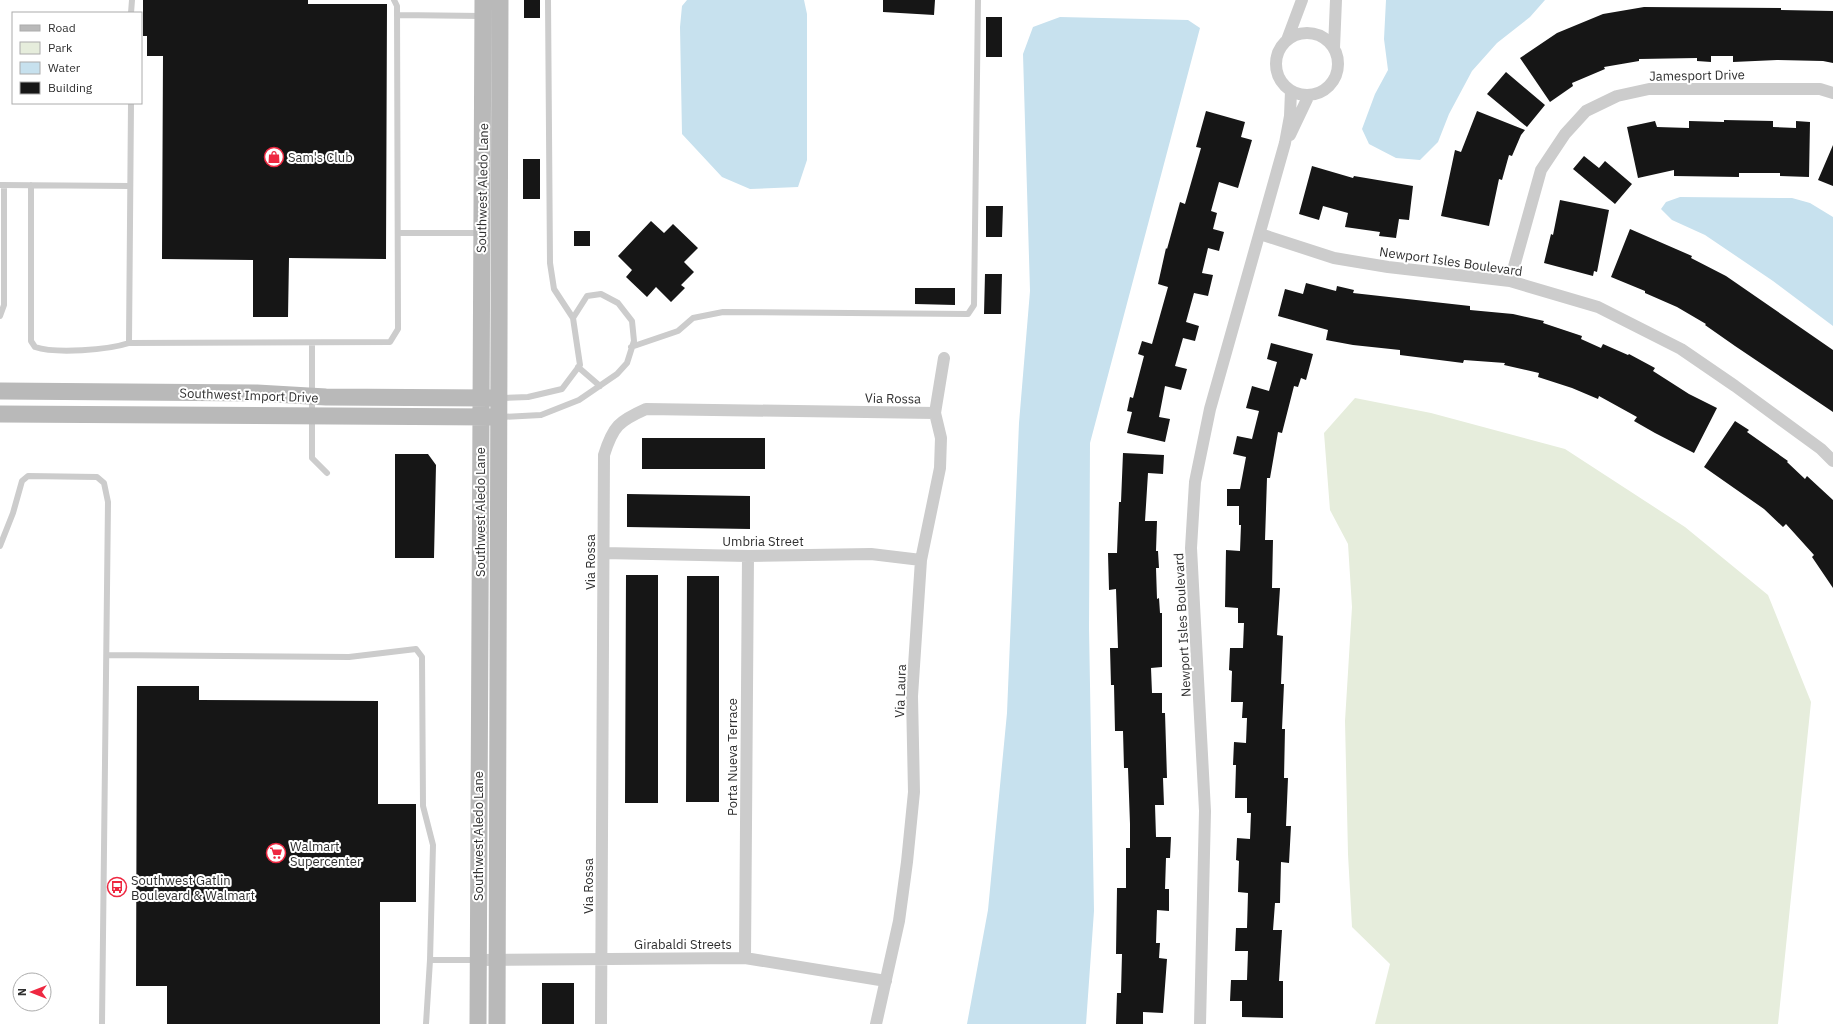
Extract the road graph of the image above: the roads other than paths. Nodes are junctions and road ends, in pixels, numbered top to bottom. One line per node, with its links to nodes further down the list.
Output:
1 (132, 0): 8 (lane)
2 (394, 0): 9 (lane)
3 (548, 0): 25 (lane)
4 (978, 0): 28 (lane)
5 (1302, 0): 10 (street)
6 (1336, 0): 11 (street)
7 (492, 10): 9 (lane); 21 (street, Southwest Aledo Lane)
8 (131, 12)
9 (397, 15): 20 (lane)
10 (1287, 40): 11 (street); 12 (street)
11 (1334, 48): 14 (street)
12 (1291, 91): 14 (street); 16 (street, Newport Isles Boulevard)
13 (1833, 93): 23 (street, Jamesport Drive)
14 (1309, 95): 16 (street, Newport Isles Boulevard)
15 (131, 104): 19 (lane)
16 (1285, 143): 22 (street, Newport Isles Boulevard)
17 (2, 185): 18 (lane); 24 (lane)
18 (31, 185): 19 (lane); 26 (lane)
19 (130, 186): 26 (lane)
20 (398, 233): 21 (lane); 27 (lane)
21 (490, 233): 34 (street, Southwest Aledo Lane); 35 (street, Southwest Aledo Lane)
22 (1260, 234): 23 (street, Newport Isles Boulevard); 60 (street, Newport Isles Boulevard)
23 (1510, 281): 41 (street, Newport Isles Boulevard)
24 (0, 316)
25 (573, 318): 28 (lane); 30 (lane)
26 (129, 343): 27 (lane)
27 (312, 343): 33 (lane)
28 (632, 347): 31 (lane)
29 (944, 358): 36 (street, Via Laura)
30 (578, 367): 31 (lane); 35 (lane)
31 (600, 386): 40 (lane)
32 (0, 391): 33 (street, Southwest Import Drive)
33 (312, 396): 34 (street, Southwest Import Drive); 38 (lane)
34 (480, 398): 35 (street, Southwest Import Drive); 39 (street, Southwest Aledo Lane)
35 (499, 398): 40 (street, Southwest Aledo Lane)
36 (936, 413): 44 (street, Via Rossa); 46 (street, Via Laura)
37 (0, 414): 38 (street, Southwest Import Drive)
38 (312, 416): 39 (street, Southwest Import Drive); 42 (lane)
39 (480, 417): 40 (street, Southwest Import Drive); 51 (street, Southwest Aledo Lane)
40 (499, 417): 52 (street, Southwest Aledo Lane)
41 (1833, 461)
42 (327, 473)
43 (0, 546): 47 (lane)
44 (604, 553): 45 (street, Umbria Street); 48 (street, Via Rossa)
45 (748, 556): 46 (street, Umbria Street); 49 (street, Porta Nueva Terrace)
46 (922, 560): 53 (street, Via Laura)
47 (107, 655): 50 (lane); 54 (lane)
48 (601, 958): 49 (street, Girabaldi Streets); 52 (street, Girabaldi Streets); 58 (street, Via Rossa)
49 (745, 958): 53 (street, Girabaldi Streets)
50 (430, 960): 51 (lane); 55 (lane)
51 (477, 960): 52 (street, Girabaldi Streets); 56 (street, Southwest Aledo Lane)
52 (497, 960): 57 (street, Southwest Aledo Lane)
53 (886, 981): 59 (street, Via Laura)
54 (102, 1024)
55 (426, 1024)
56 (478, 1024)
57 (497, 1024)
58 (601, 1024)
59 (876, 1024)
60 (1200, 1024)

